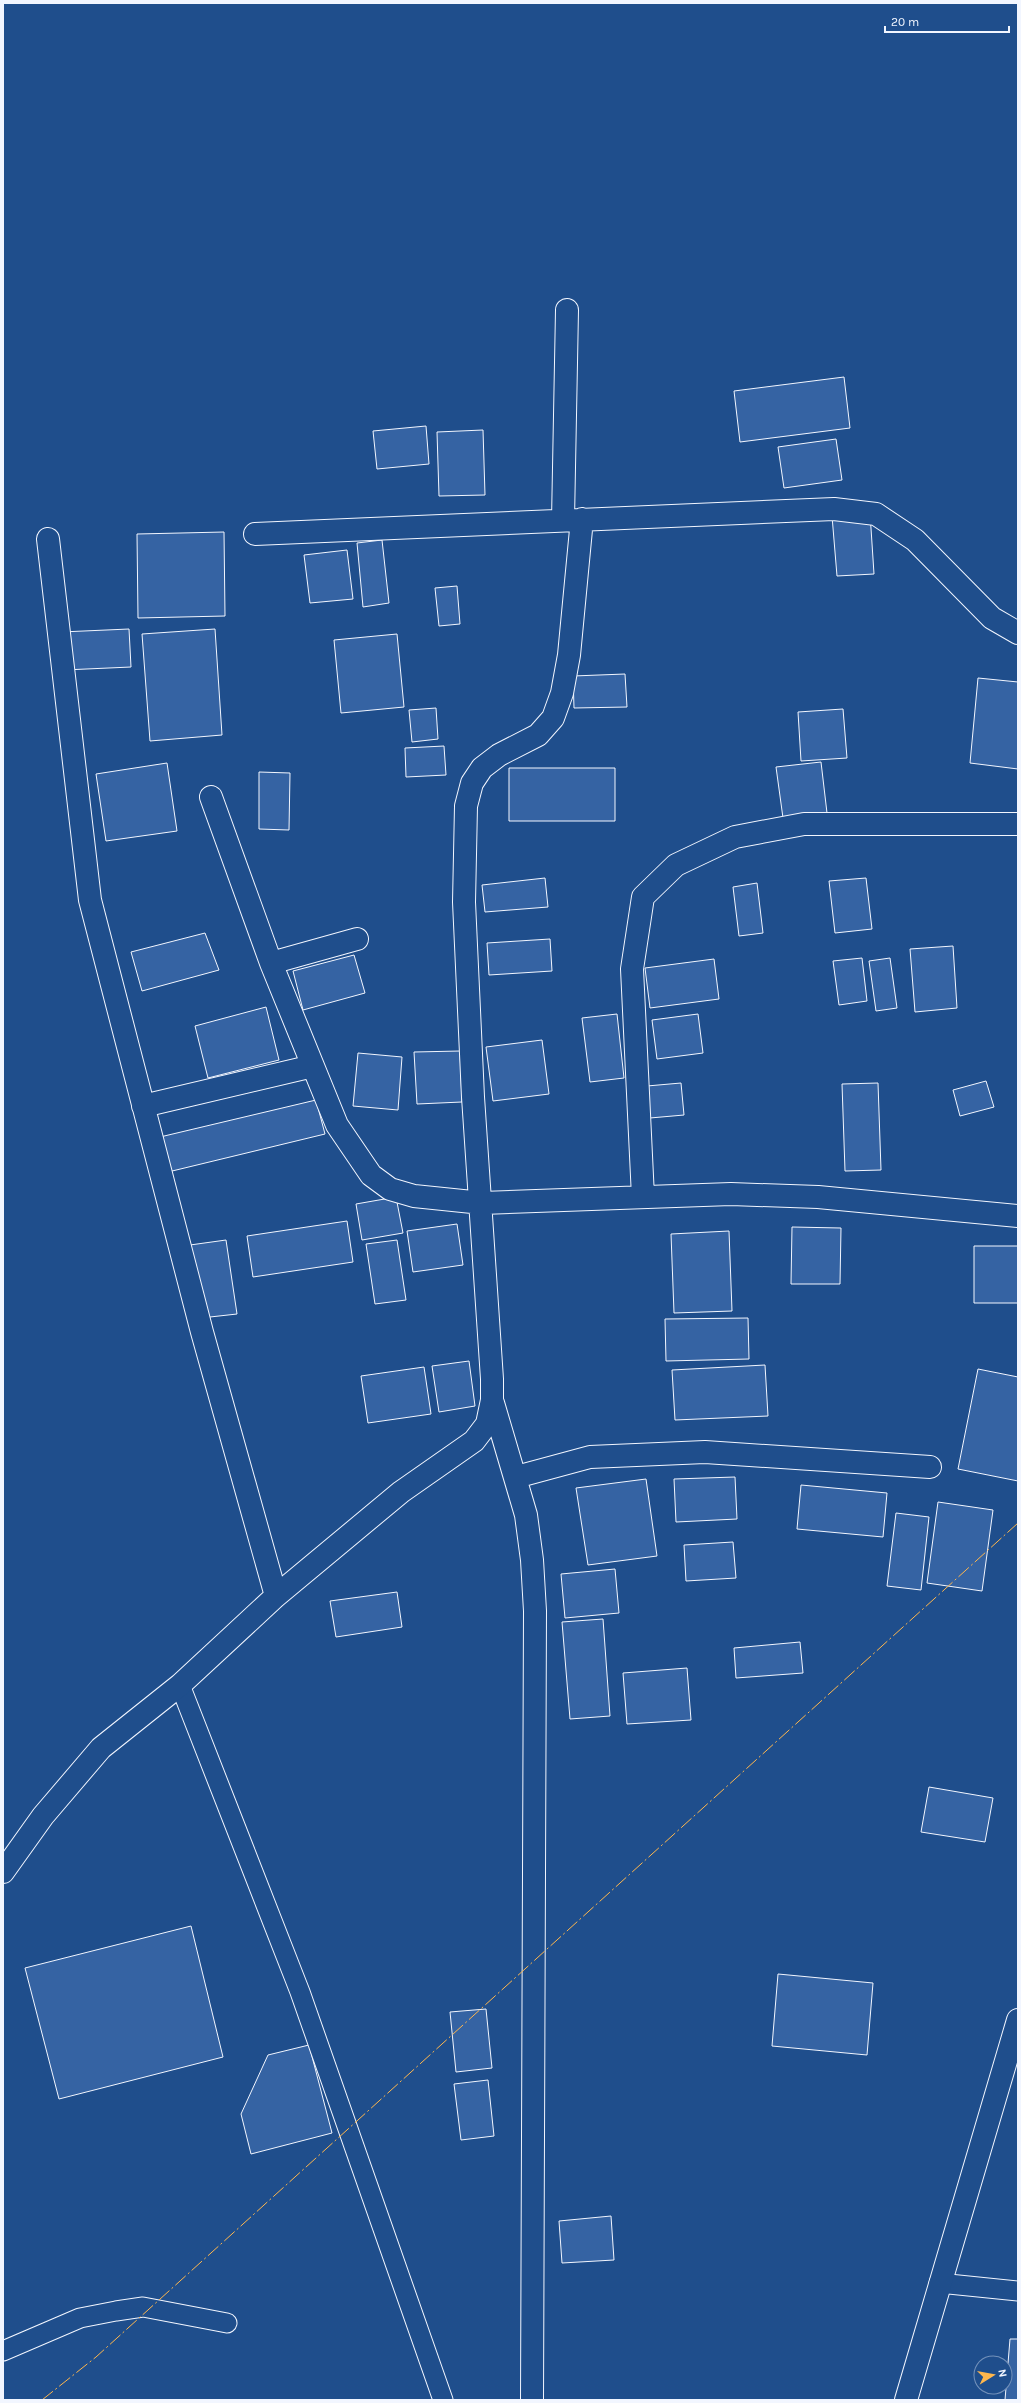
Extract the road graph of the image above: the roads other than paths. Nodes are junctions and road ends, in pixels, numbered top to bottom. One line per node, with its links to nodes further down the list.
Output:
1 (567, 310): 2 (street)
2 (573, 520): 3 (street); 5 (street); 13 (street)
3 (255, 534)
4 (48, 539): 11 (street)
5 (1018, 633)
6 (211, 797): 9 (street)
7 (1018, 824): 12 (street)
8 (357, 939): 9 (street)
9 (270, 963): 10 (street)
10 (313, 1066): 11 (street); 13 (street)
11 (143, 1106): 18 (street)
12 (643, 1197): 13 (street); 14 (street)
13 (482, 1203): 15 (street)
14 (1018, 1216)
15 (492, 1400): 17 (street); 18 (street)
16 (930, 1467): 17 (street)
17 (516, 1476): 27 (street)
18 (276, 1596): 19 (street)
19 (180, 1685): 20 (street); 26 (lane)
20 (3, 1872)
21 (1018, 2020): 22 (street)
22 (939, 2283): 23 (lane); 28 (street)
23 (1018, 2291)
24 (227, 2323): 25 (lane)
25 (3, 2351)
26 (443, 2400)
27 (532, 2400)
28 (906, 2400)

